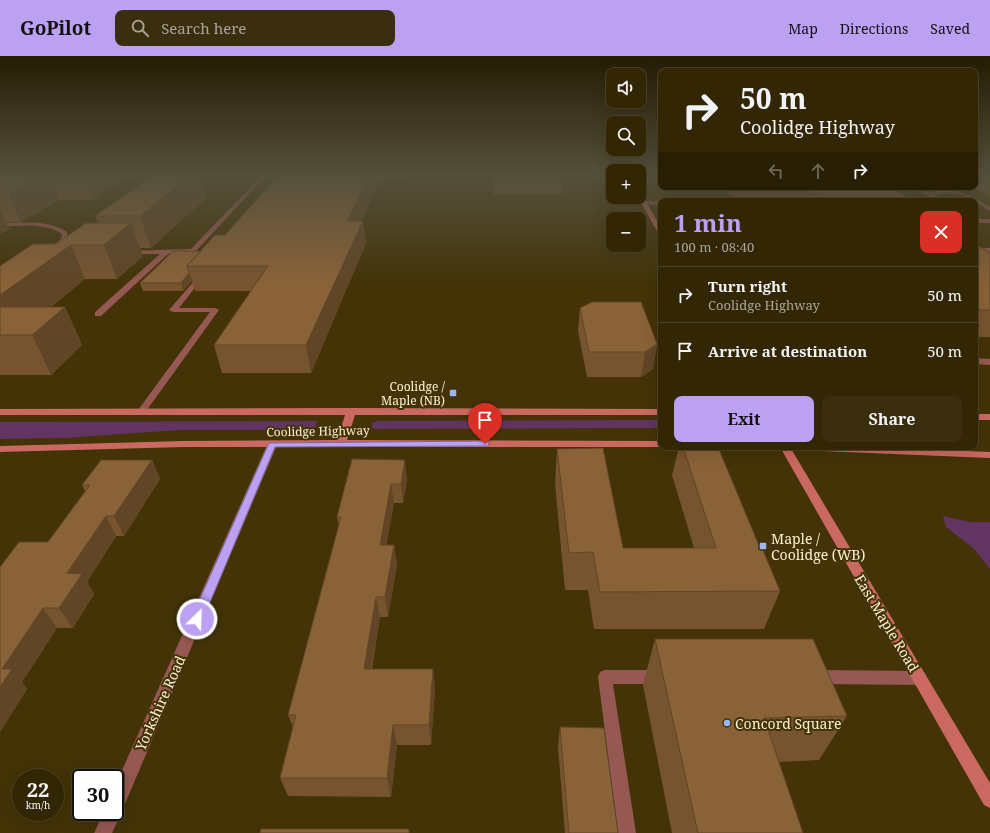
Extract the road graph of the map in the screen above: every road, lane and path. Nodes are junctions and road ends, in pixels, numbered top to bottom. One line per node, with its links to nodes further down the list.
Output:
1 (230, 212): 11 (street)
2 (649, 212): 6 (main road)
3 (978, 220): 4 (street)
4 (990, 221)
5 (0, 225): 9 (street)
6 (658, 228)
7 (978, 250): 8 (street)
8 (990, 250)
9 (61, 252)
10 (121, 252): 11 (street)
11 (166, 252): 13 (street)
12 (208, 268): 18 (street)
13 (98, 314)
14 (978, 362): 15 (street)
15 (990, 362)
16 (351, 411): 18 (main road, Coolidge Highway); 19 (main road, Coolidge Highway); 22 (main road)
17 (0, 412): 18 (main road, Coolidge Highway)
18 (141, 412)
19 (658, 412)
20 (978, 417): 21 (main road)
21 (990, 417)
22 (341, 443): 23 (main road, Coolidge Highway); 24 (main road, Coolidge Highway)
23 (658, 444)
24 (272, 445): 25 (main road, Coolidge Highway); 32 (street, Yorkshire Road)
25 (0, 449)
26 (787, 450): 31 (main road, East Maple Road)
27 (869, 450): 28 (main road)
28 (990, 455)
29 (668, 677): 36 (street)
30 (804, 677): 31 (street)
31 (920, 678): 33 (main road, East Maple Road)
32 (124, 785)
33 (990, 799)
34 (108, 821): 35 (street)
35 (103, 833)
36 (627, 833)

